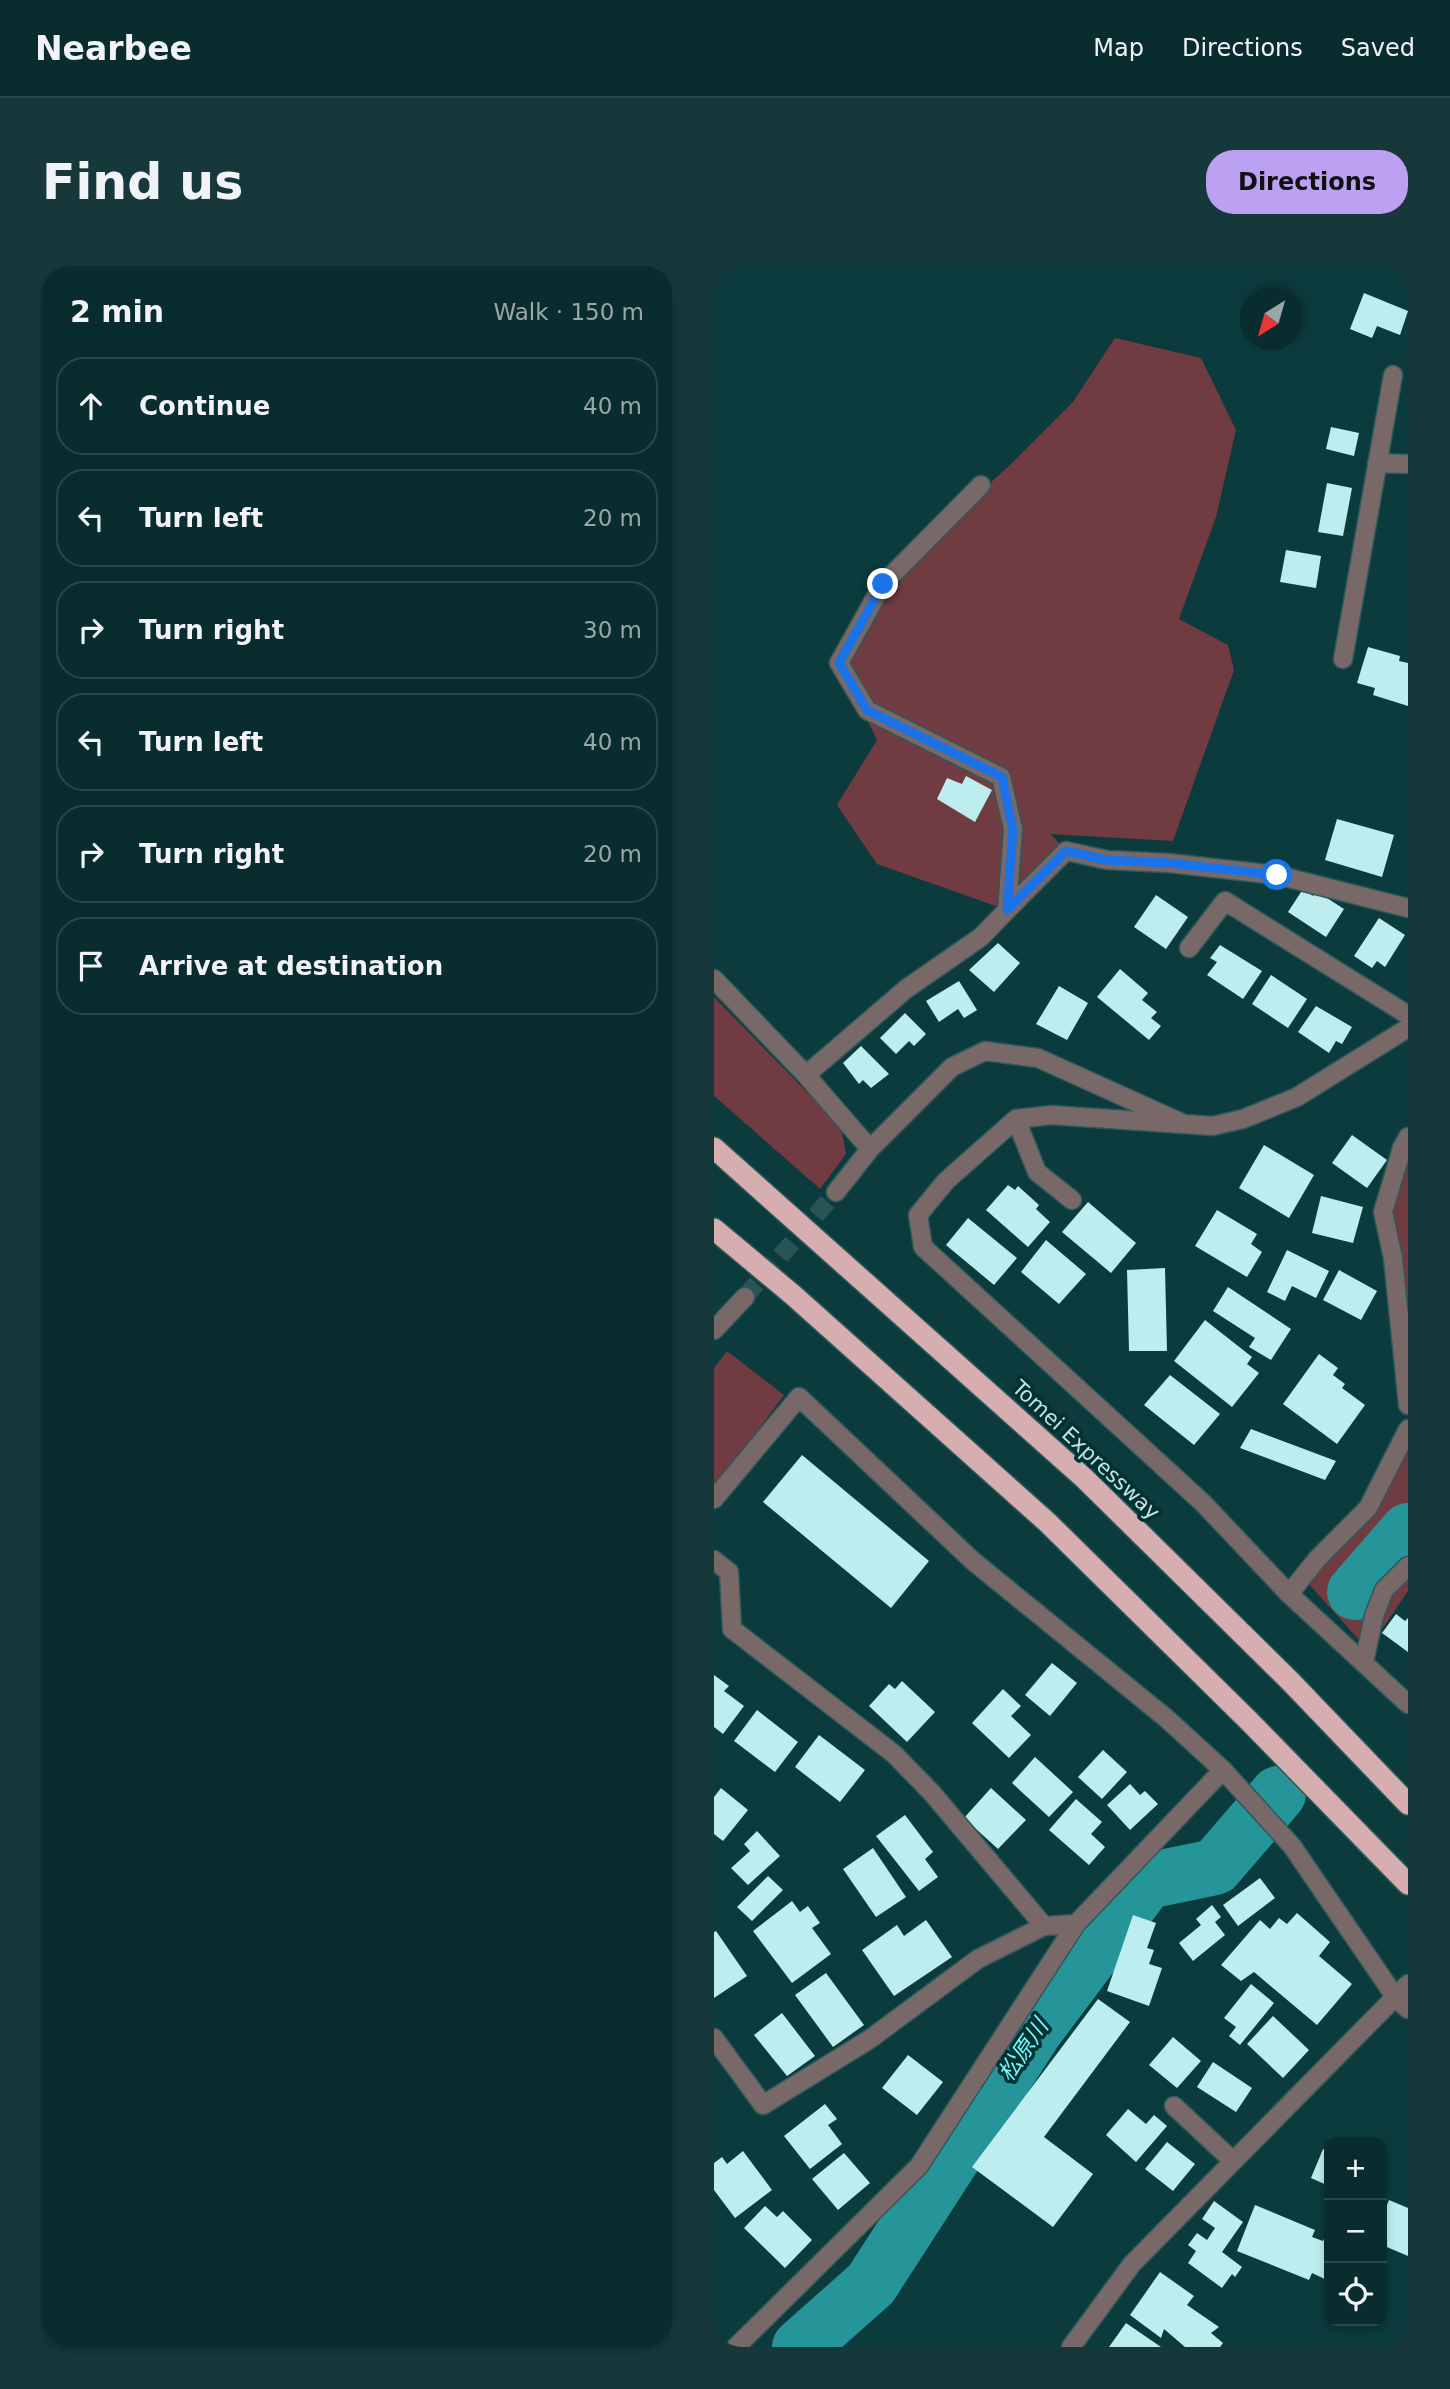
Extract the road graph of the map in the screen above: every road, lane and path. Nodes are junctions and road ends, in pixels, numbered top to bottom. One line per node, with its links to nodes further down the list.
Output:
1 (1393, 375): 2 (street)
2 (1377, 463): 3 (street); 5 (street)
3 (1408, 464)
4 (981, 485): 7 (street)
5 (1343, 659)
6 (1408, 908): 7 (street)
7 (1007, 910): 12 (street)
8 (1189, 948): 10 (street)
9 (714, 979): 12 (street)
10 (1408, 1015)
11 (1408, 1028): 14 (street)
12 (806, 1075): 17 (street)
13 (1016, 1119): 14 (street); 19 (street); 28 (street)
14 (1184, 1124): 17 (street)
15 (1408, 1137): 23 (street)
16 (714, 1148): 32 (highway, Tomei Expressway)
17 (870, 1149): 18 (street)
18 (836, 1192)
19 (1072, 1200)
20 (714, 1229): 33 (highway)
21 (745, 1297): 22 (street)
22 (715, 1327)
23 (1408, 1405)
24 (1408, 1429): 28 (street)
25 (714, 1499): 31 (street)
26 (714, 1560): 35 (street)
27 (1408, 1566): 29 (street)
28 (1289, 1594): 29 (street)
29 (1364, 1662): 30 (street)
30 (1407, 1700)
31 (1223, 1770): 34 (street); 36 (street)
32 (1408, 1804)
33 (1408, 1884)
34 (1076, 1924): 35 (street); 41 (street)
35 (1044, 1926): 37 (street)
36 (1404, 1997): 39 (street)
37 (714, 2038)
38 (1174, 2106): 39 (street)
39 (1233, 2161): 40 (street)
40 (1075, 2346)
41 (736, 2347)

